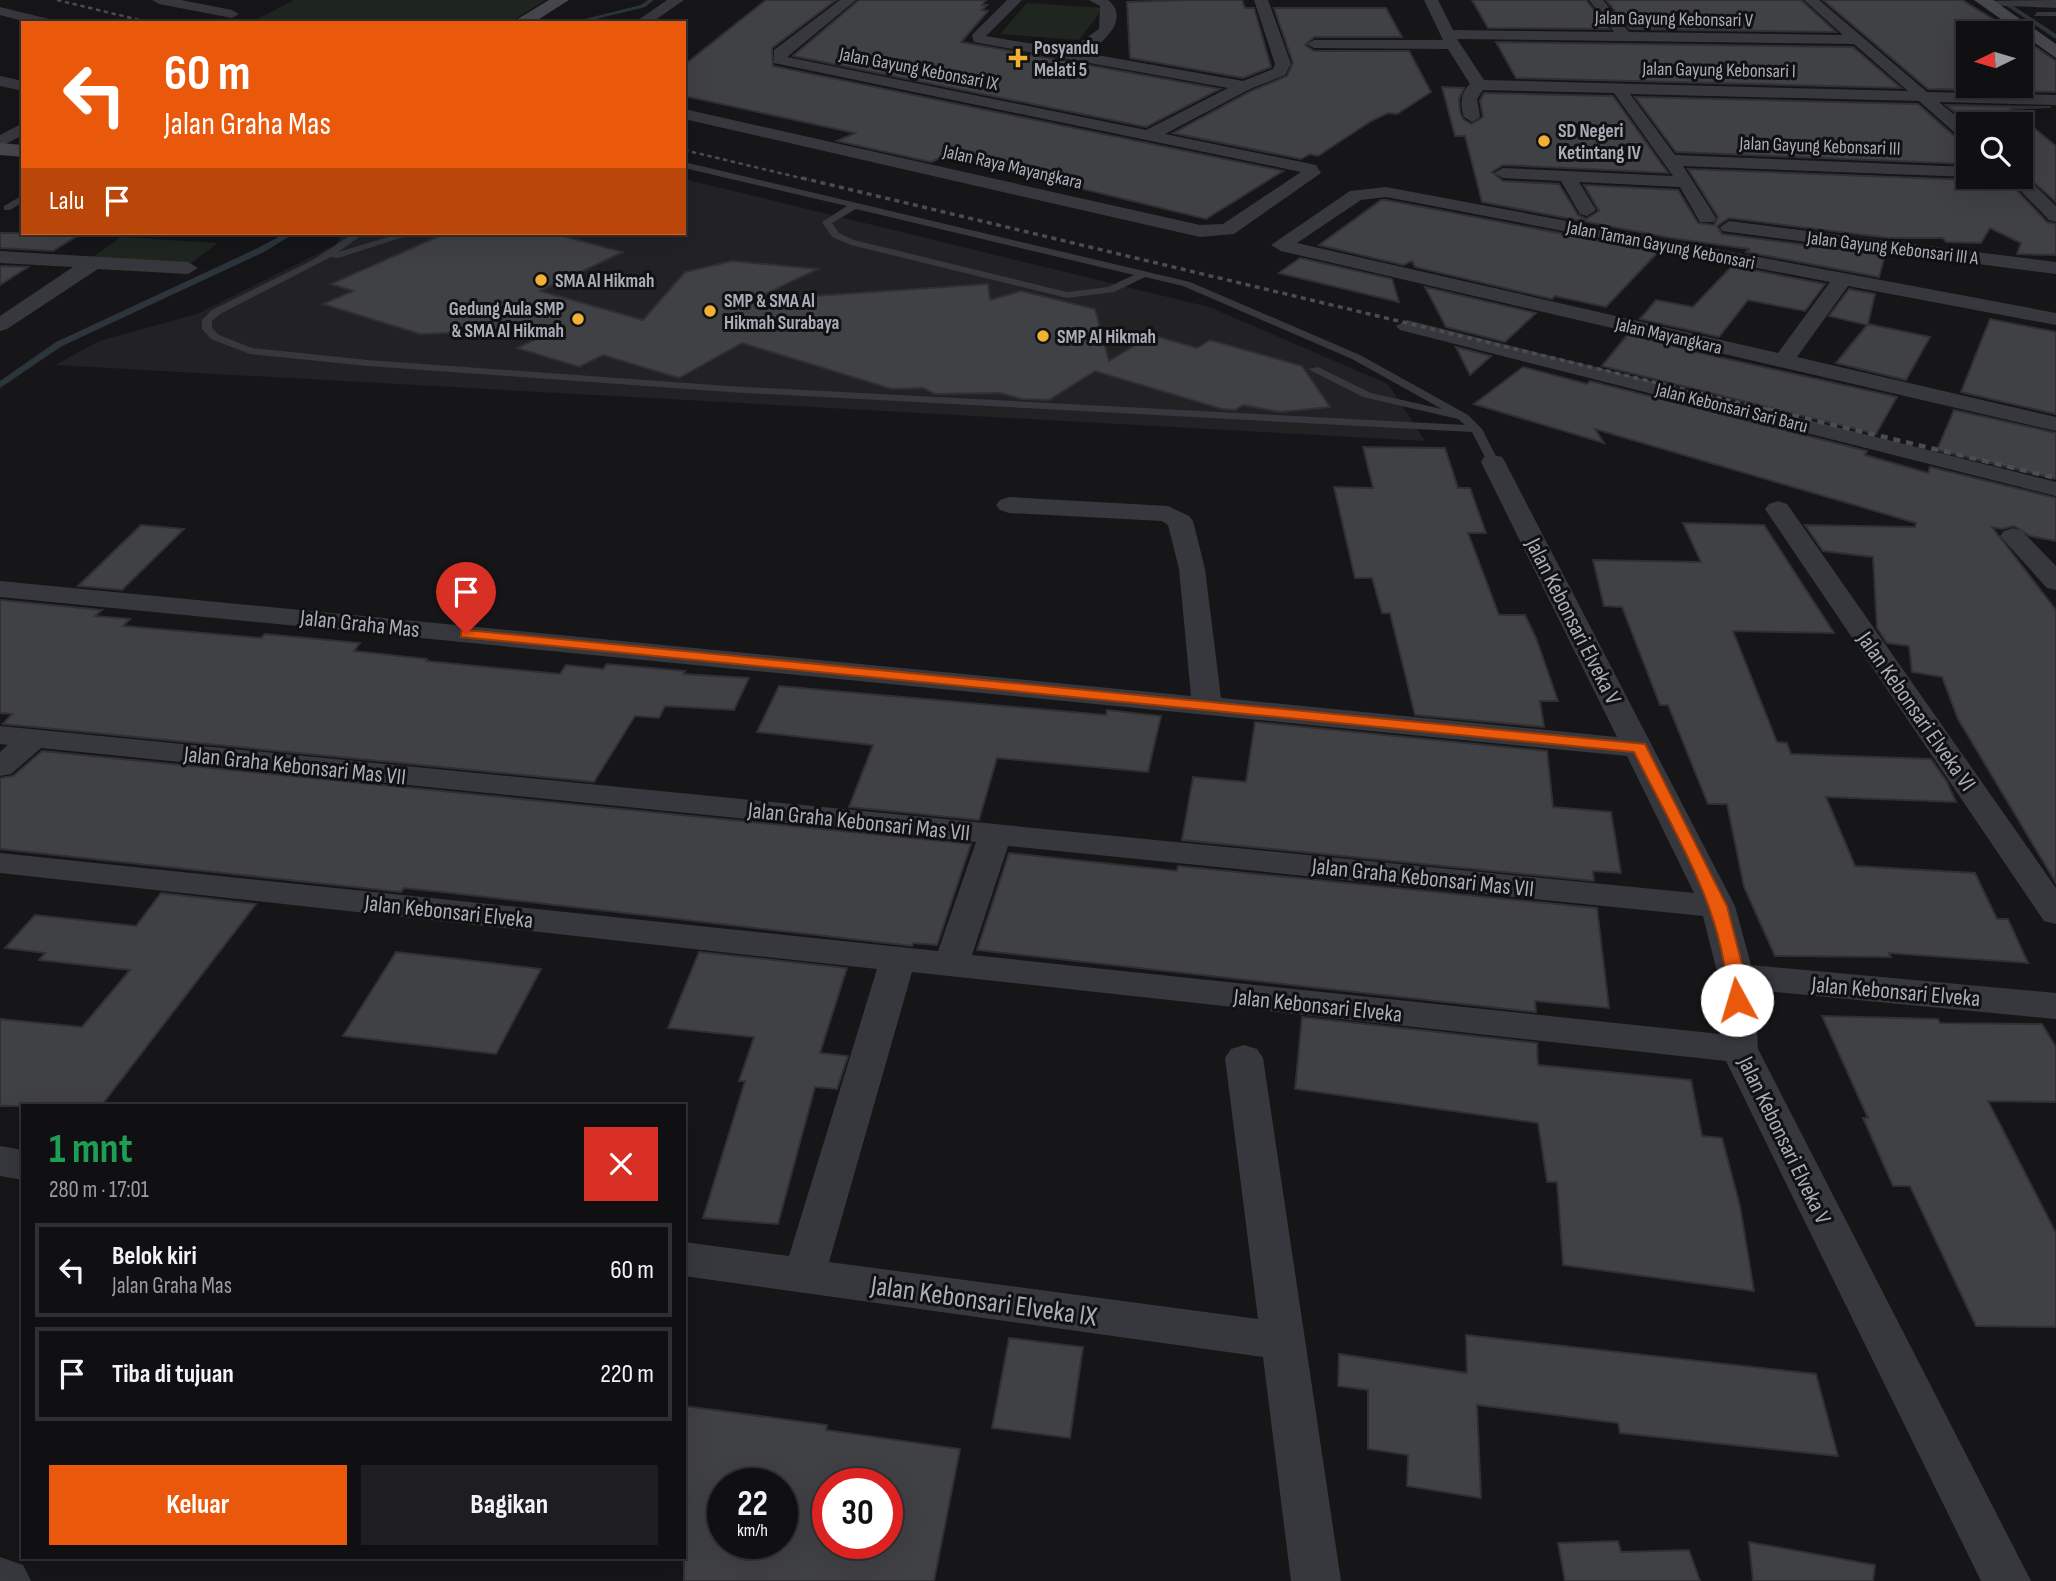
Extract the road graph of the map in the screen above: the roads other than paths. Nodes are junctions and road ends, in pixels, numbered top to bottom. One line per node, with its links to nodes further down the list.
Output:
1 (159, 0): 14 (street)
2 (561, 0): 16 (main road)
3 (677, 0): 17 (street)
4 (849, 0): 38 (street, Jalan Gayung Kebonsari IX)
5 (1015, 0): 24 (street)
6 (1096, 0): 24 (street)
7 (1261, 0): 28 (street)
8 (1432, 0): 20 (street)
9 (1596, 0): 19 (street)
10 (1811, 0): 21 (street)
11 (1983, 1): 12 (street); 23 (main road)
12 (2040, 8): 18 (main road)
13 (0, 11): 15 (street)
14 (232, 14)
15 (40, 21)
16 (524, 21)
17 (644, 21)
18 (2056, 27)
19 (1625, 37): 20 (street, Jalan Gayung Kebonsari V); 21 (street, Jalan Gayung Kebonsari V)
20 (1450, 40): 22 (street, Jalan Gayung Kebonsari V); 26 (street)
21 (1859, 40): 30 (street)
22 (1314, 44)
23 (2056, 52)
24 (1074, 54): 28 (street)
25 (0, 81): 27 (street)
26 (1479, 85): 29 (street, Jalan Gayung Kebonsari I); 35 (street)
27 (21, 86)
28 (1244, 86): 38 (street)
29 (1618, 88): 30 (street, Jalan Gayung Kebonsari I); 42 (street)
30 (1921, 95): 33 (street, Jalan Gayung Kebonsari I); 36 (street)
31 (0, 98): 32 (street)
32 (21, 99)
33 (2056, 100)
34 (686, 114): 44 (street, Jalan Raya Mayangkara)
35 (1472, 117)
36 (1956, 125)
37 (21, 129): 39 (street)
38 (1148, 136): 44 (street, Jalan Gayung Kebonsari IX)
39 (0, 142)
40 (0, 149): 41 (main road)
41 (21, 151)
42 (1670, 160): 45 (street, Jalan Gayung Kebonsari III); 48 (street)
43 (686, 165): 51 (lane)
44 (1310, 169)
45 (1956, 171)
46 (1503, 173): 47 (street)
47 (1567, 177): 48 (street); 53 (street)
48 (1686, 182): 55 (street)
49 (2028, 189): 54 (street)
50 (21, 199): 52 (lane)
51 (853, 207): 65 (lane); 65 (lane)
52 (7, 208)
53 (1587, 210)
54 (2056, 216)
55 (1707, 218)
56 (1729, 227): 64 (street, Jalan Gayung Kebonsari III A)
57 (357, 235): 61 (lane)
58 (404, 235): 61 (lane)
59 (1281, 247): 66 (street, Jalan Taman Gayung Kebonsari); 70 (street, Jalan Mayangkara)
60 (0, 257): 62 (street)
61 (316, 262): 74 (lane)
62 (93, 263): 63 (street); 68 (street)
63 (188, 268)
64 (2056, 268)
65 (1144, 274): 72 (lane)
66 (1843, 278): 67 (street, Jalan Taman Gayung Kebonsari); 70 (street)
67 (2056, 318)
68 (0, 325)
69 (1407, 326): 76 (street, Jalan Kebonsari Sari Baru)
70 (1783, 361): 73 (street, Jalan Mayangkara)
71 (1314, 369): 72 (lane)
72 (1464, 417): 74 (lane)
73 (2056, 424)
74 (1476, 429): 75 (lane)
75 (1493, 462): 85 (street, Jalan Kebonsari Elveka V)
76 (2056, 489)
77 (1009, 505): 82 (street)
78 (1778, 509): 90 (street, Jalan Kebonsari Elveka VI)
79 (2013, 537): 80 (street)
80 (2056, 582)
81 (0, 589): 82 (street, Jalan Graha Mas)
82 (1207, 706): 85 (street, Jalan Graha Mas)
83 (0, 735): 84 (street, Jalan Graha Kebonsari Mas VII)
84 (34, 739): 86 (street); 87 (street, Jalan Graha Kebonsari Mas VII)
85 (1640, 748): 89 (street, Jalan Kebonsari Elveka V)
86 (0, 767)
87 (995, 835): 89 (street, Jalan Graha Kebonsari Mas VII); 92 (street)
88 (0, 863): 91 (street, Jalan Kebonsari Elveka)
89 (1718, 906): 93 (street, Jalan Kebonsari Elveka V)
90 (2056, 913)
91 (898, 959): 92 (street, Jalan Kebonsari Elveka); 100 (street)
92 (951, 965): 95 (street, Jalan Kebonsari Elveka)
93 (1736, 976): 94 (street, Jalan Kebonsari Elveka); 95 (street, Jalan Kebonsari Elveka V)
94 (2056, 1006)
95 (1739, 1049): 105 (street, Jalan Kebonsari Elveka V)
96 (1244, 1058): 101 (street)
97 (0, 1161): 98 (street)
98 (21, 1165)
99 (686, 1259): 100 (street, Jalan Kebonsari Elveka IX)
100 (804, 1276): 101 (street, Jalan Kebonsari Elveka IX)
101 (1283, 1341): 104 (street)
102 (0, 1580): 103 (street)
103 (6, 1581)
104 (1316, 1581)
105 (2006, 1581)

